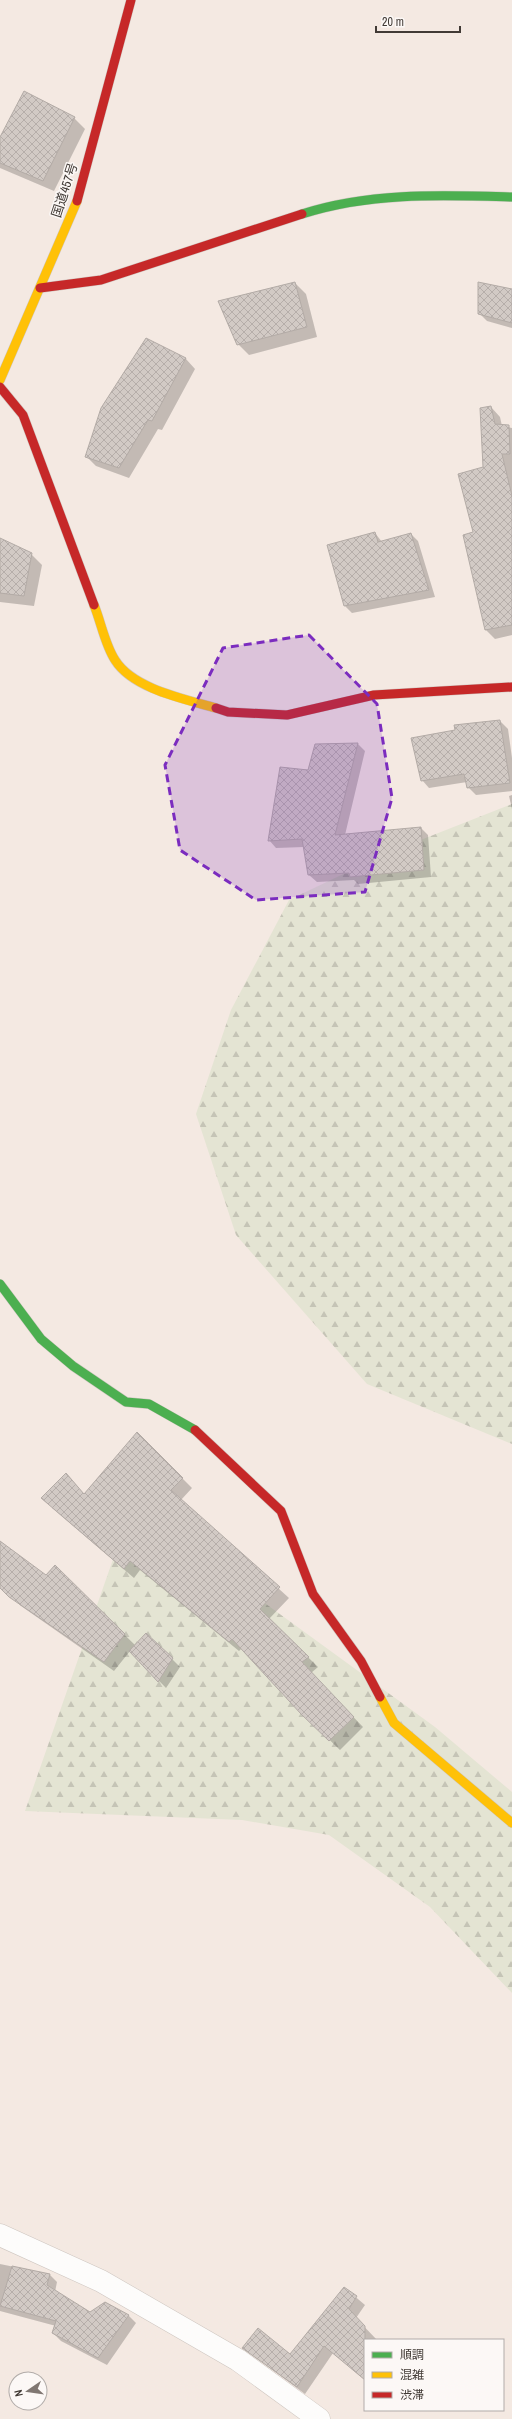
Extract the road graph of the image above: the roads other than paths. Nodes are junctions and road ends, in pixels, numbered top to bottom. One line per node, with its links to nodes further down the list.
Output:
1 (131, 0): 3 (main road, 国道457号)
2 (512, 197): 3 (main road)
3 (40, 288): 4 (main road, 国道457号)
4 (0, 380)
5 (0, 386): 6 (main road)
6 (512, 687)
7 (0, 1284): 8 (main road)
8 (512, 1823)
9 (0, 2235): 10 (street)
10 (319, 2419)

